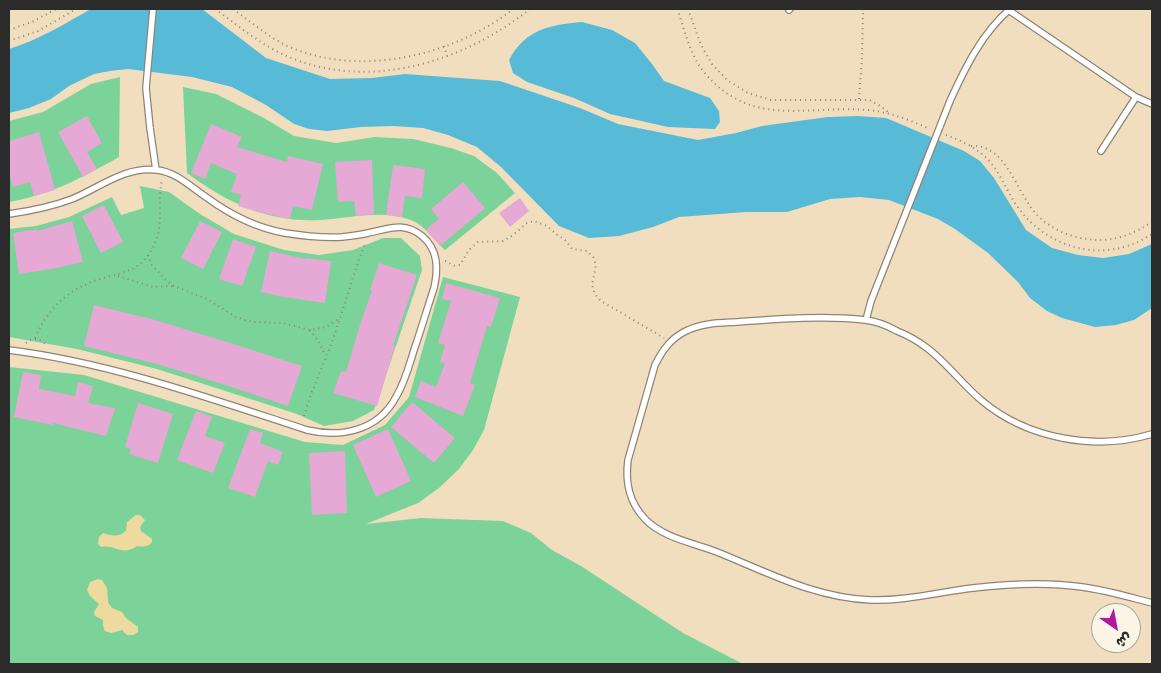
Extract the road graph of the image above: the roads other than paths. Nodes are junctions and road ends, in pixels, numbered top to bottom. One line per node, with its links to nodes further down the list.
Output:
1 (153, 9): 6 (lane)
2 (1009, 9): 3 (lane); 8 (lane, bridge)
3 (1136, 97): 4 (lane); 5 (lane)
4 (1152, 104)
5 (1101, 151)
6 (156, 170): 7 (lane); 9 (lane)
7 (9, 214)
8 (866, 320): 10 (lane); 11 (lane)
9 (9, 350)
10 (1152, 434)
11 (1152, 603)

